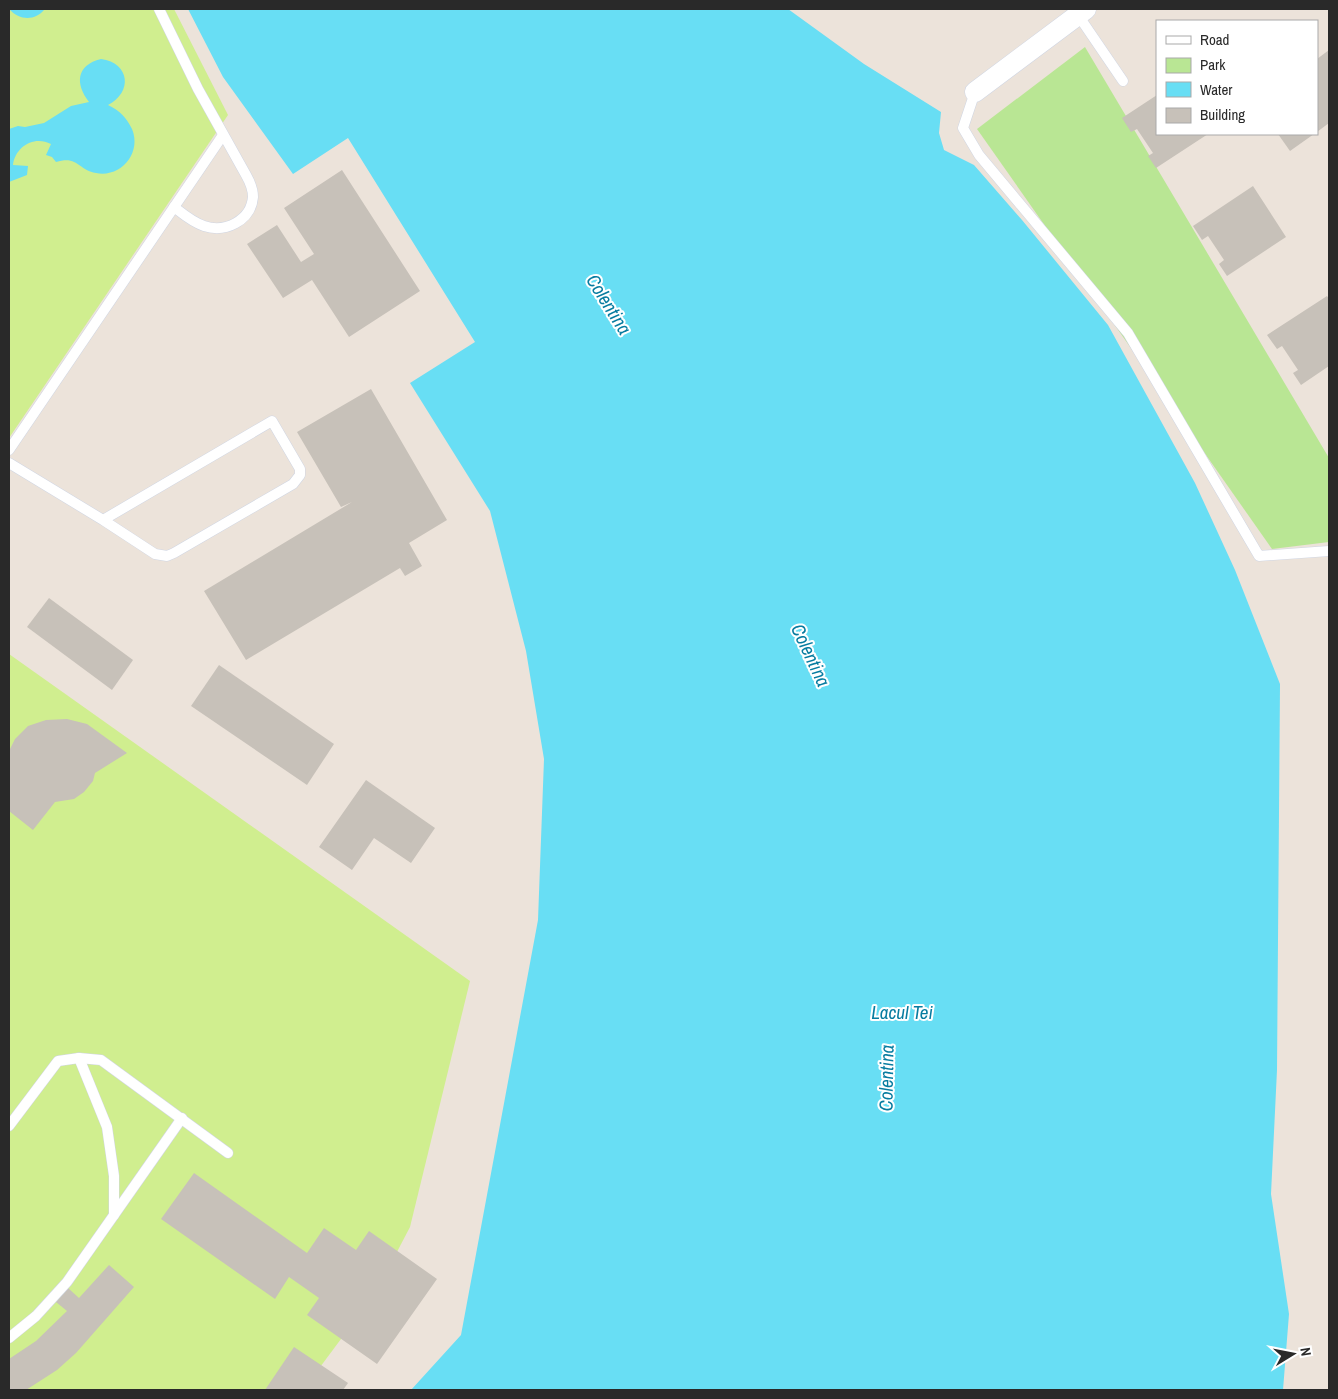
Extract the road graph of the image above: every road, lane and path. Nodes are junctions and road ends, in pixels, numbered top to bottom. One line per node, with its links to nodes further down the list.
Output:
1 (159, 9): 5 (lane)
2 (1082, 12): 3 (lane); 4 (street)
3 (1123, 81)
4 (975, 92): 10 (lane)
5 (223, 135): 6 (lane); 6 (lane)
6 (174, 207): 7 (lane)
7 (9, 450)
8 (9, 463): 9 (lane)
9 (103, 520): 9 (lane)
10 (1329, 551)
11 (79, 1058): 12 (lane); 13 (lane); 15 (lane)
12 (182, 1118): 14 (lane); 15 (lane)
13 (9, 1126)
14 (228, 1152)
15 (114, 1215): 16 (lane)
16 (9, 1338)

